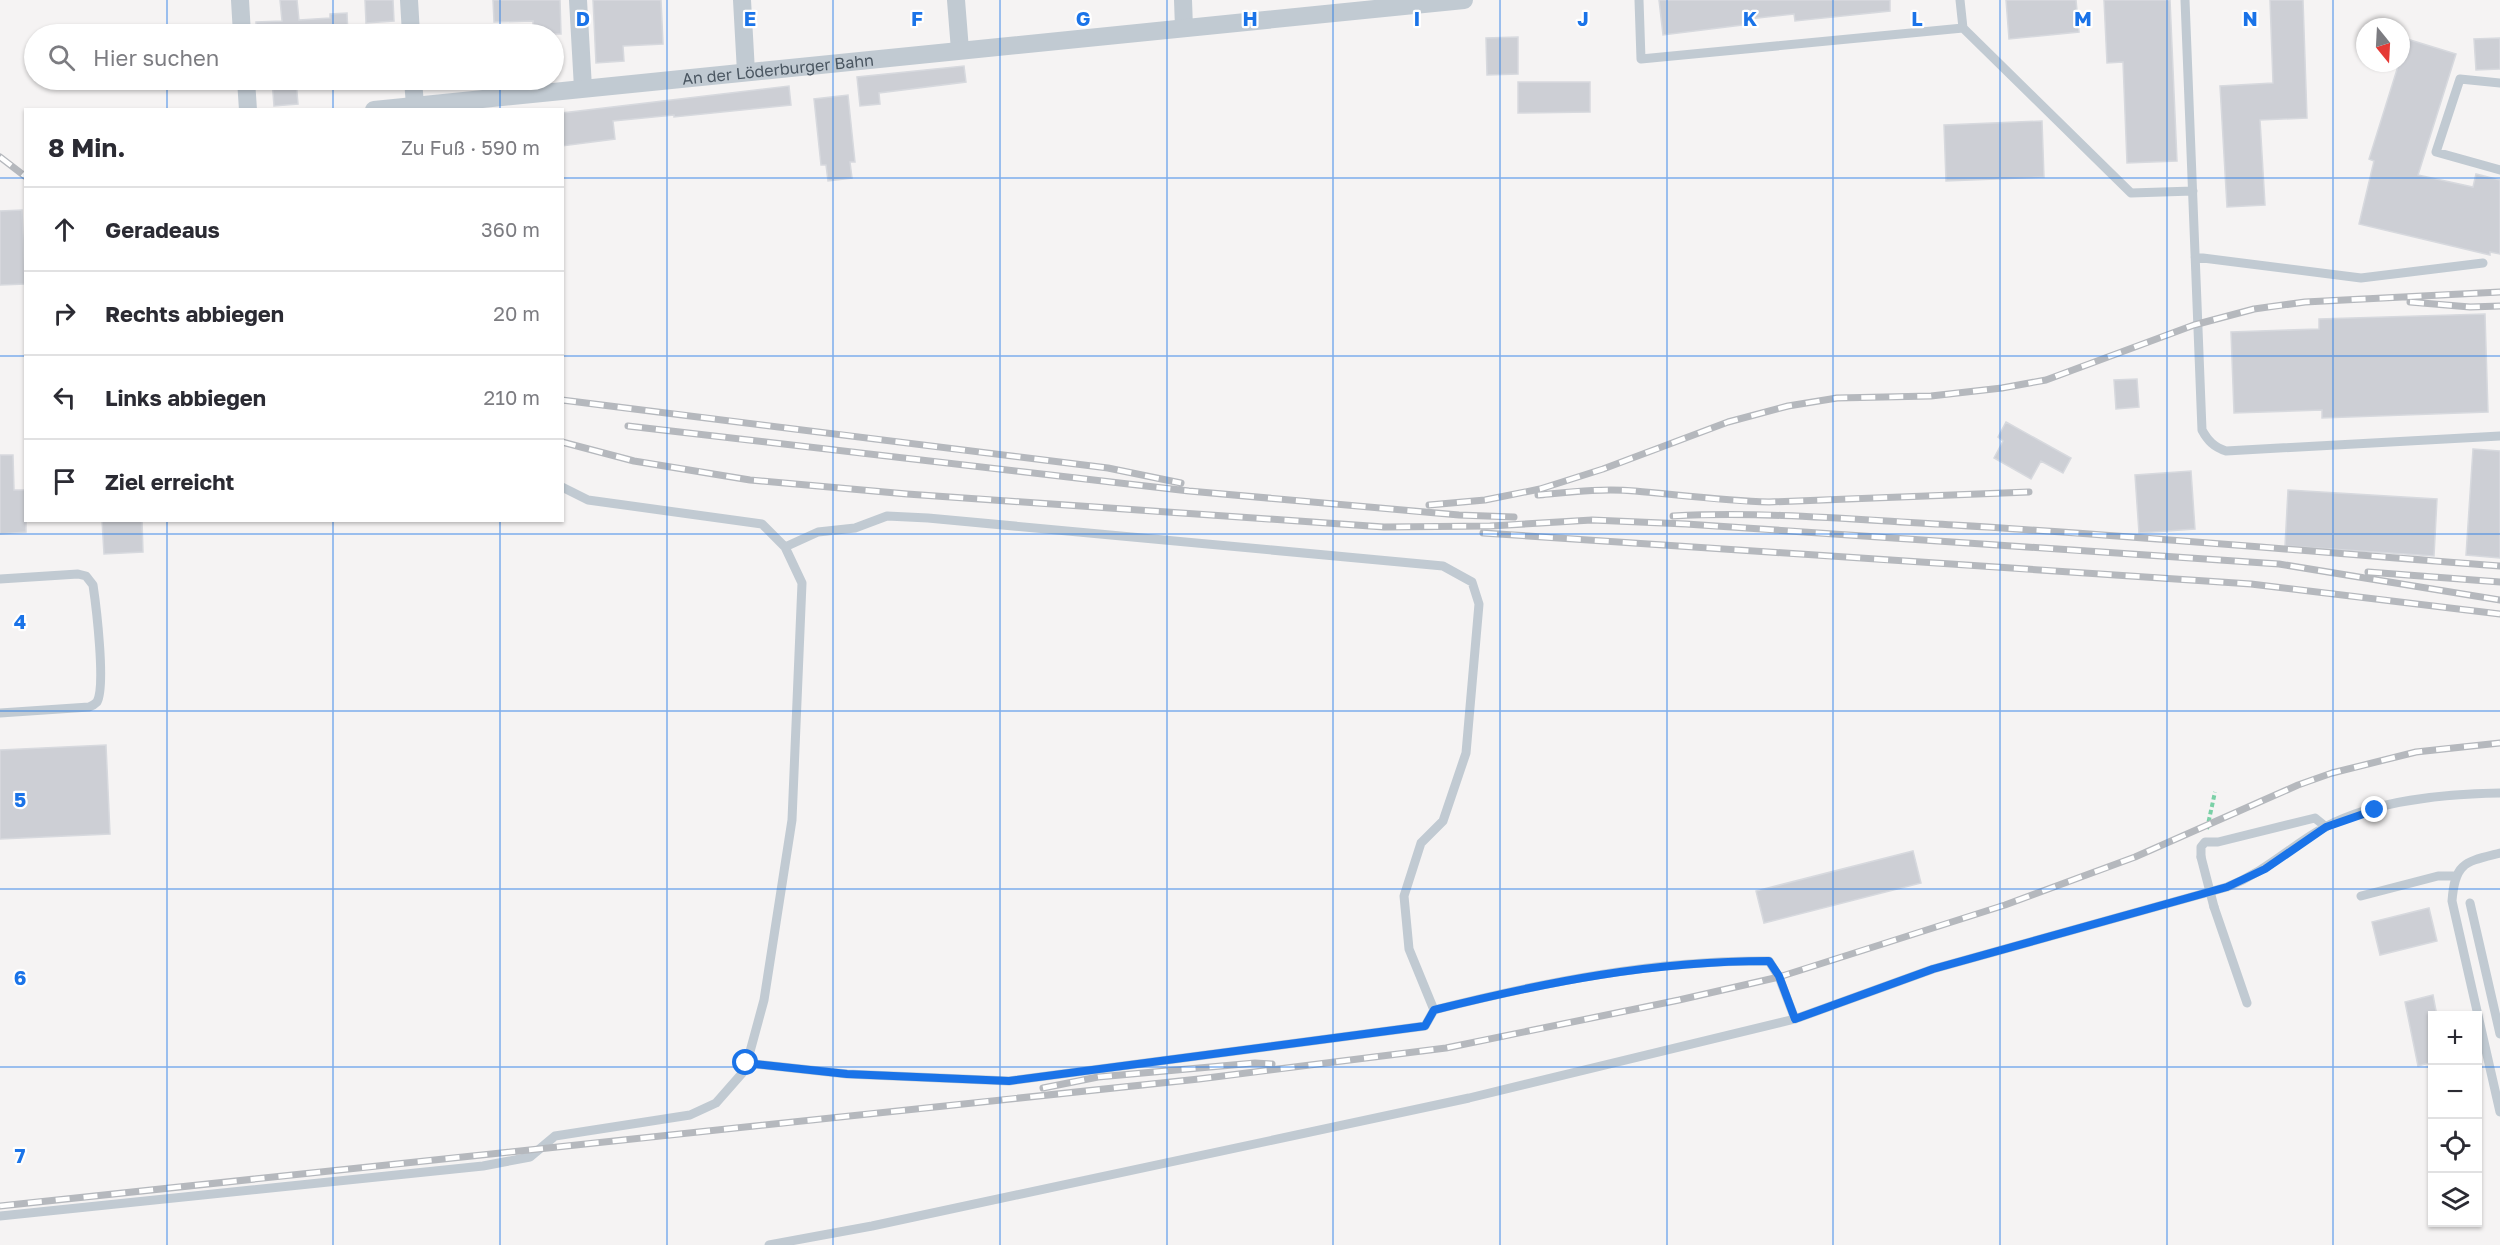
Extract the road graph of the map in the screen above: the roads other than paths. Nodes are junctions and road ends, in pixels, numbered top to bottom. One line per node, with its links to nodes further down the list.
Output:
1 (240, 0): 11 (street)
2 (409, 0): 12 (street)
3 (578, 0): 18 (street)
4 (742, 0): 16 (street)
5 (957, 0): 15 (street)
6 (1183, 0): 13 (street)
7 (1464, 0): 13 (street, An der Löderburger Bahn)
8 (1640, 0): 14 (lane)
9 (1960, 0): 14 (lane)
10 (2185, 0): 27 (lane)
11 (241, 24)
12 (410, 24)
13 (1184, 28): 15 (street, An der Löderburger Bahn)
14 (1963, 28): 27 (lane)
15 (960, 50): 16 (street, An der Löderburger Bahn)
16 (746, 72): 18 (street, An der Löderburger Bahn)
17 (2500, 83): 26 (lane)
18 (583, 88): 22 (street, An der Löderburger Bahn)
19 (247, 90): 24 (street)
20 (414, 90): 23 (street)
21 (563, 90): 23 (street, An der Löderburger Bahn)
22 (564, 90)
23 (415, 105): 25 (street, An der Löderburger Bahn)
24 (248, 108)
25 (390, 108)
26 (2500, 170)
27 (2193, 191): 28 (lane)
28 (2195, 257): 29 (lane); 30 (lane)
29 (2483, 263)
30 (2500, 436)
31 (564, 488): 32 (lane)
32 (785, 547): 42 (lane); 45 (lane)
33 (0, 579): 34 (lane)
34 (0, 713)
35 (2500, 793): 36 (lane)
36 (2326, 827): 41 (lane, bridge); 43 (lane)
37 (2500, 853): 38 (lane)
38 (2455, 876): 39 (lane); 46 (lane)
39 (2361, 896)
40 (2470, 903): 44 (lane)
41 (2247, 1003)
42 (1434, 1010): 43 (lane); 45 (lane)
43 (1795, 1019): 48 (lane)
44 (2500, 1034)
45 (746, 1063): 47 (lane)
46 (2500, 1112)
47 (0, 1216)
48 (769, 1245)

